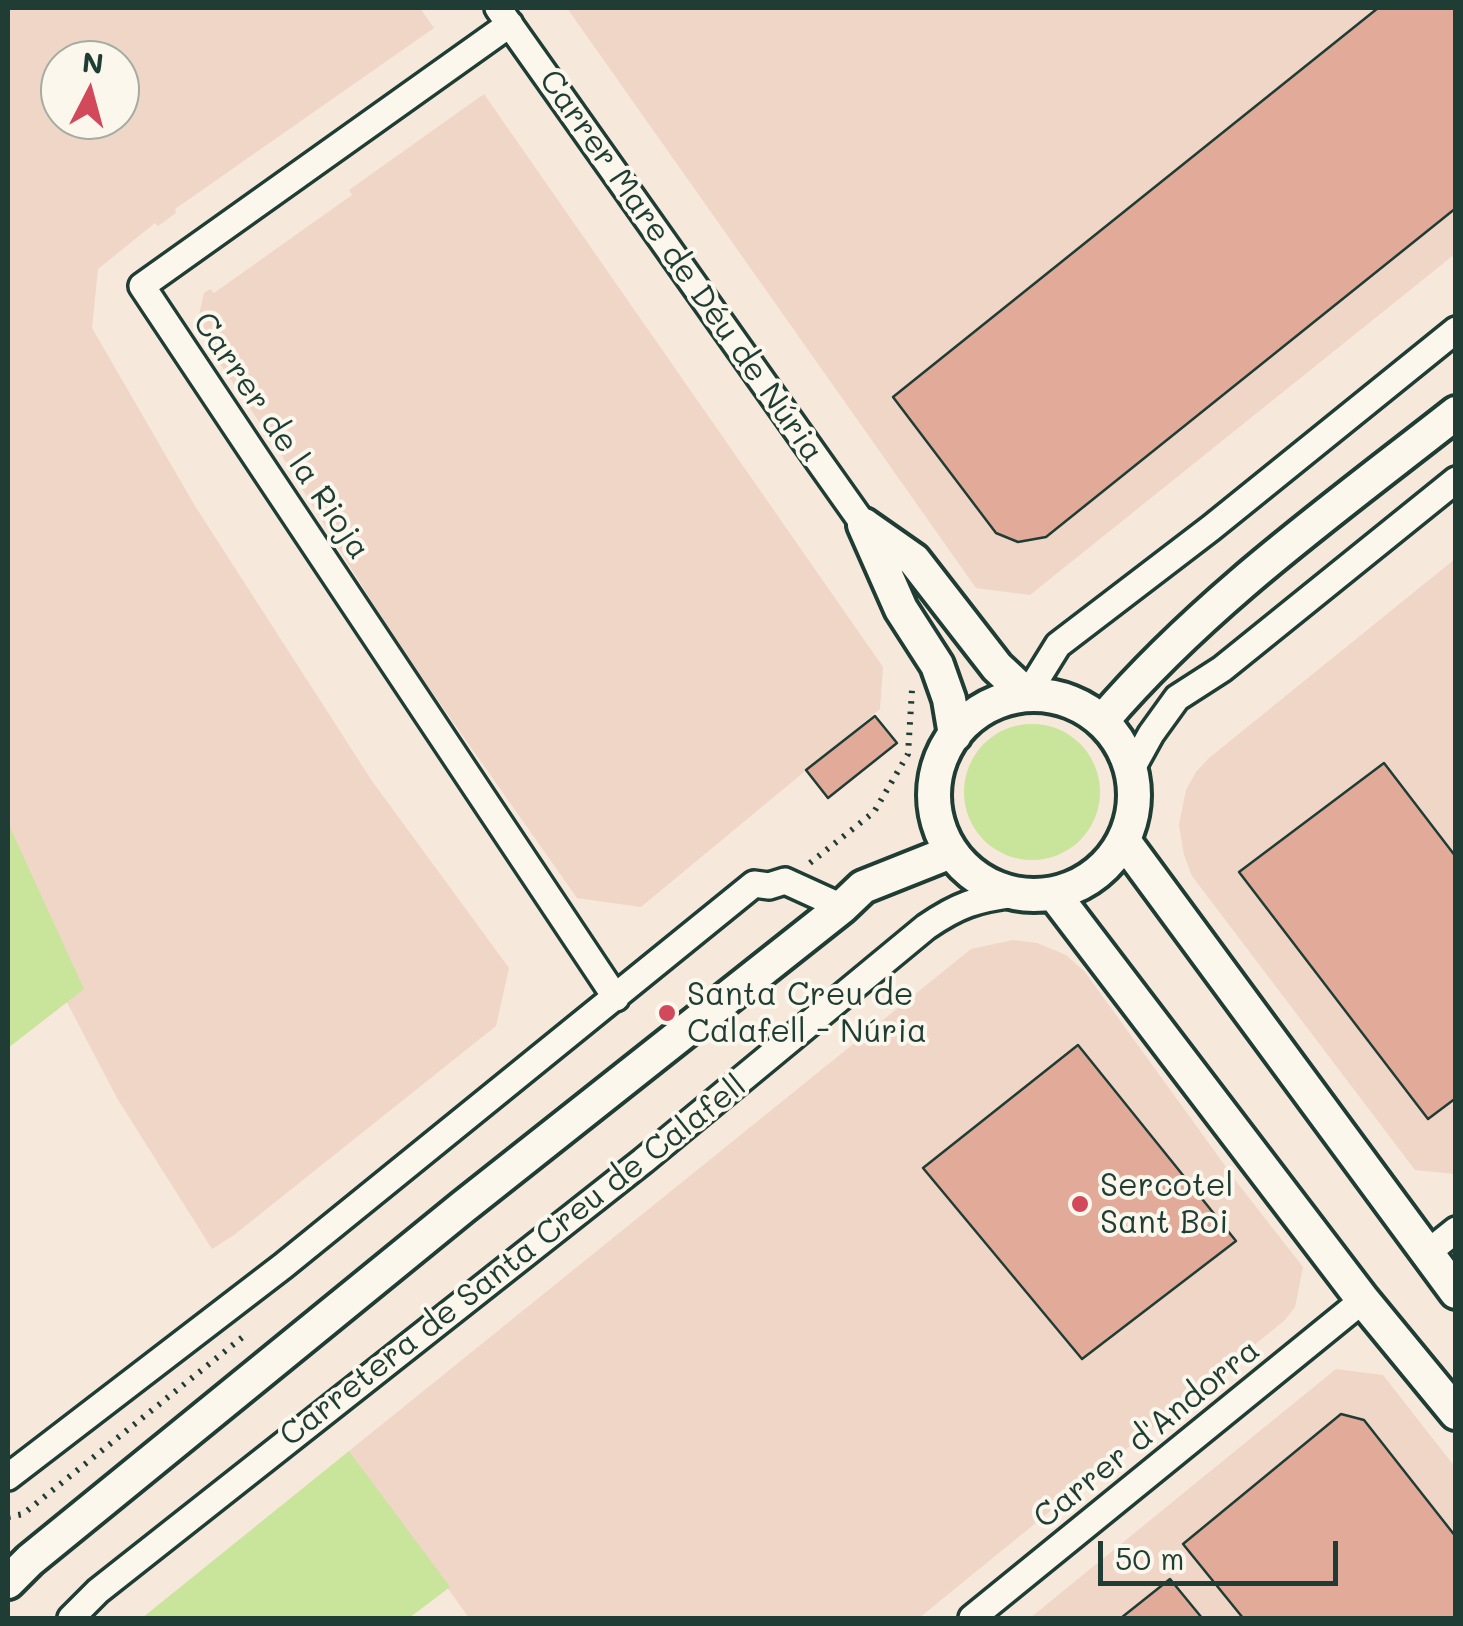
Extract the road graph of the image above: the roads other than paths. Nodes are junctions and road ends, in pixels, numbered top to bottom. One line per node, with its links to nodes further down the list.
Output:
1 (504, 16): 5 (street, Carrer Mare de Déu de Núria); 15 (street, Carrer de la Rioja)
2 (1456, 330): 6 (street)
3 (1456, 413): 7 (street)
4 (1456, 480): 9 (street)
5 (864, 525): 6 (street); 8 (street)
6 (1027, 695): 7 (street); 8 (street)
7 (1103, 720): 9 (street)
8 (955, 735): 11 (street)
9 (1130, 772): 10 (street)
10 (1124, 841): 13 (street); 17 (street)
11 (951, 852): 12 (street); 14 (street, Carretera de Santa Creu de Calafell)
12 (1015, 894): 13 (street); 23 (street, Carretera de Santa Creu de Calafell)
13 (1054, 894): 19 (street)
14 (842, 907): 15 (street); 22 (street, Carretera de Santa Creu de Calafell)
15 (616, 998): 21 (street)
16 (1456, 1230): 17 (street)
17 (1426, 1254): 18 (street)
18 (1456, 1292)
19 (1363, 1300): 20 (street); 24 (street, Carrer d'Andorra)
20 (1456, 1413)
21 (8, 1477)
22 (8, 1582)
23 (71, 1618)
24 (972, 1618)

